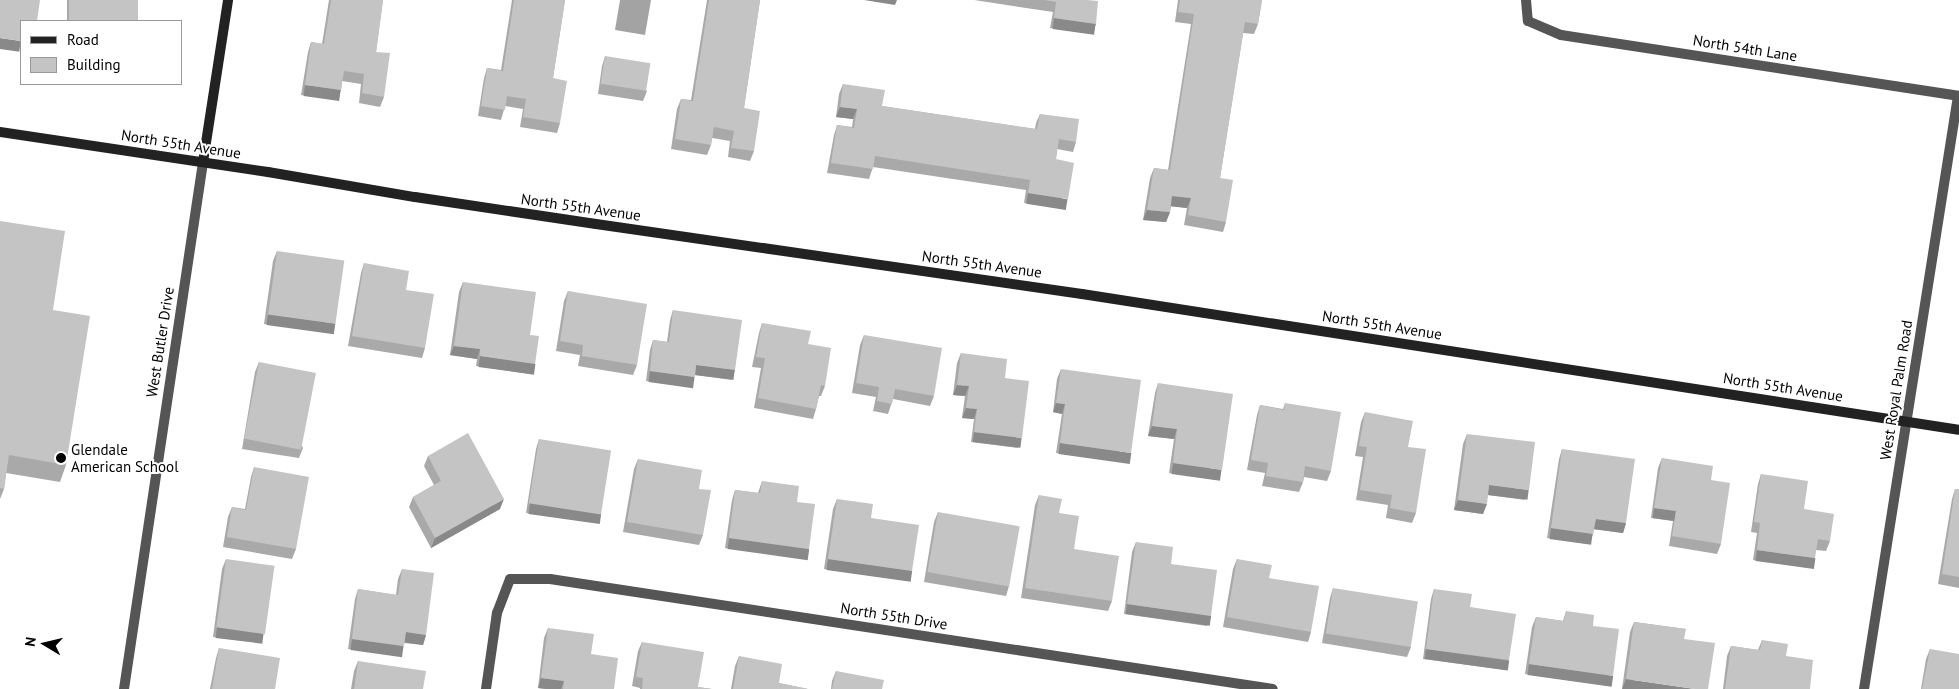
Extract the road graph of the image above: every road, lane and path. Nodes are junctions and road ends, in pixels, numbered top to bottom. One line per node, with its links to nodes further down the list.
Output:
1 (228, 0): 5 (street, West Butler Drive)
2 (1526, 0): 3 (street, North 54th Lane)
3 (1958, 96): 6 (street, West Royal Palm Road)
4 (0, 132): 5 (street, North 55th Avenue)
5 (203, 162): 6 (street, North 55th Avenue); 8 (street, West Butler Drive)
6 (1906, 422): 7 (street, North 55th Avenue); 11 (street, West Royal Palm Road)
7 (1959, 430)
8 (124, 689)
9 (486, 689): 10 (street, North 55th Drive)
10 (1274, 689)
11 (1864, 689)

